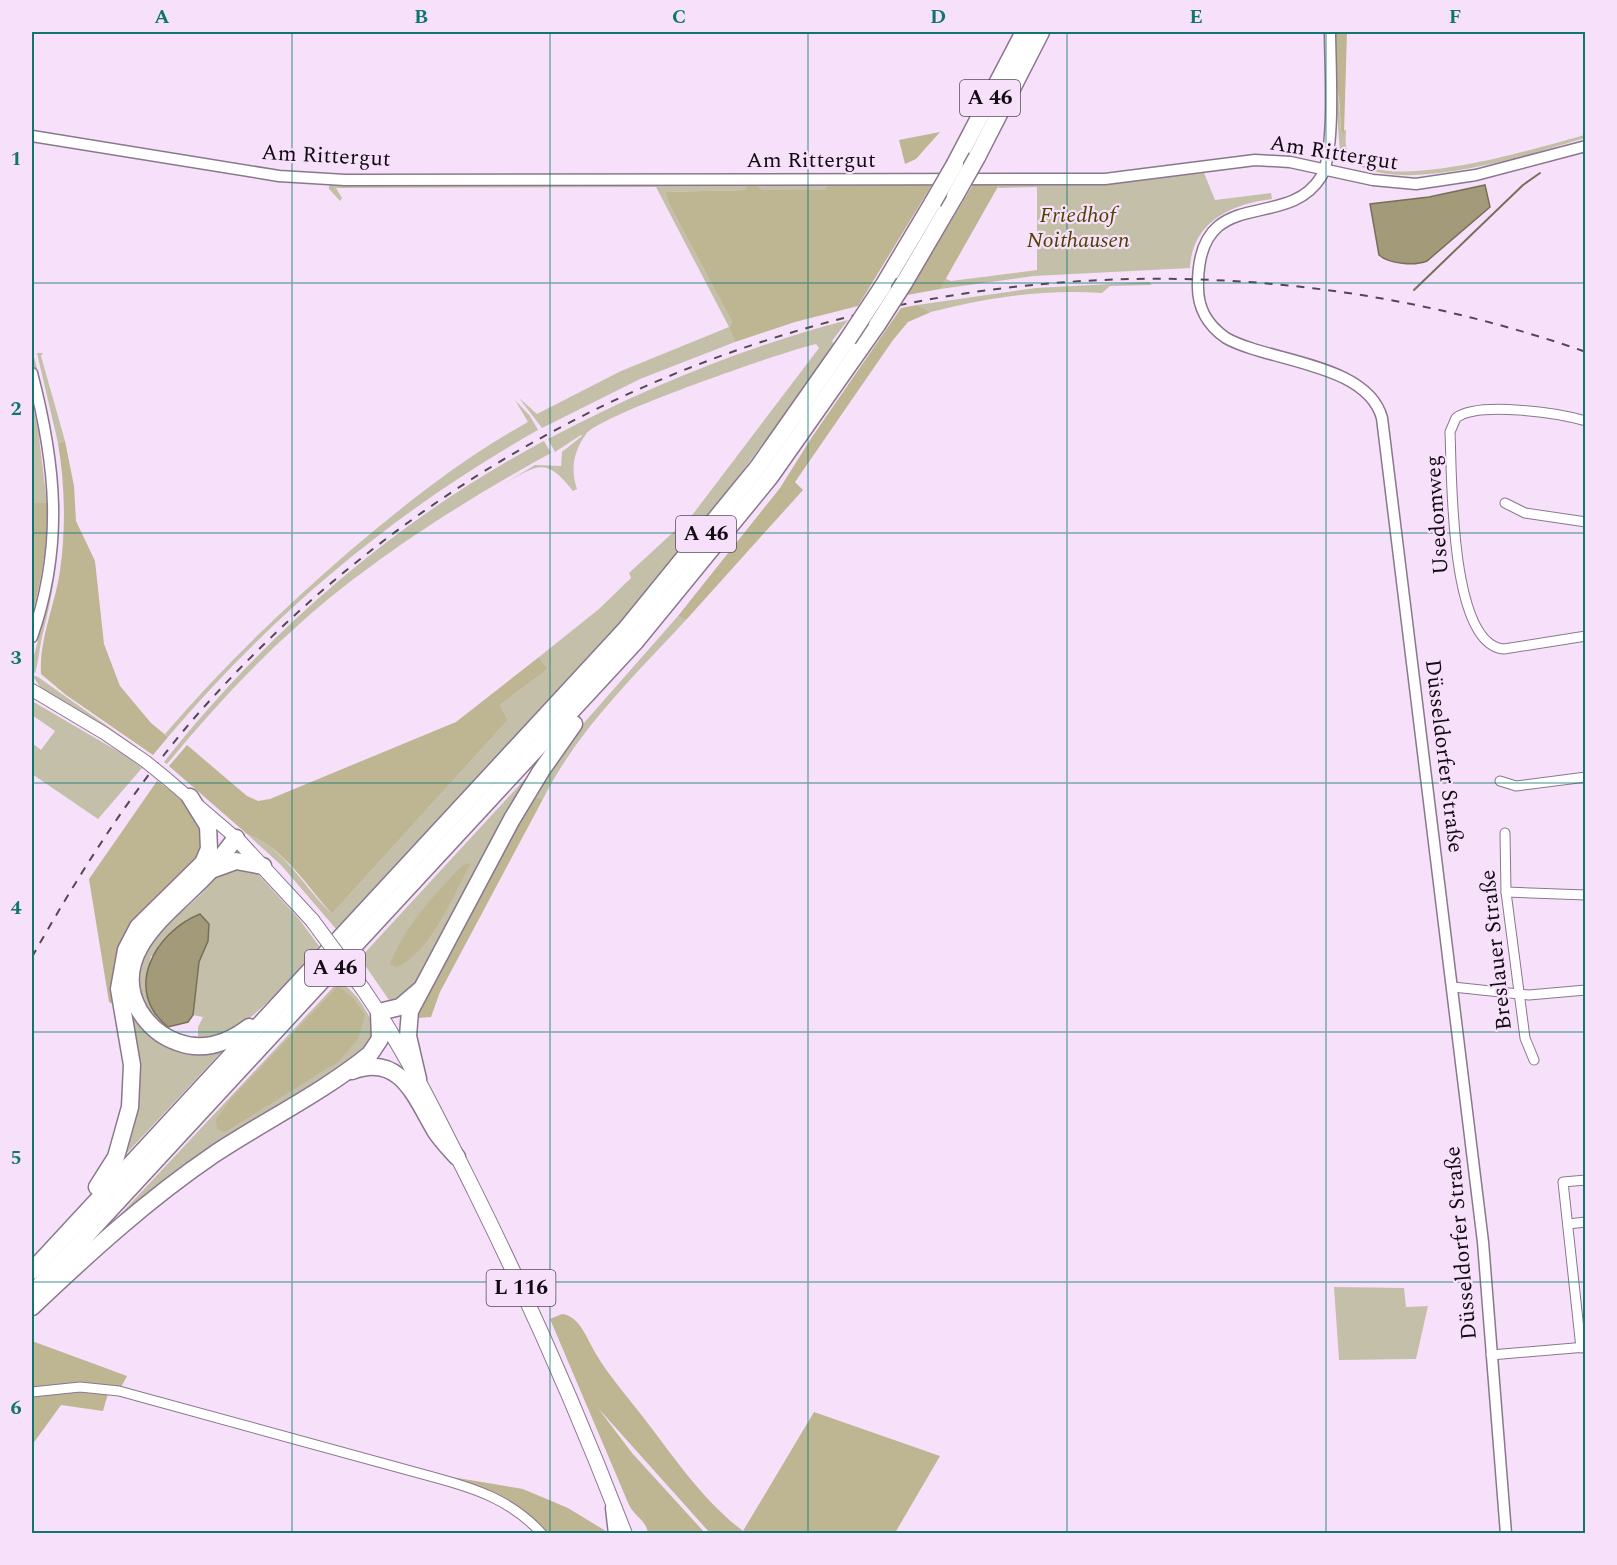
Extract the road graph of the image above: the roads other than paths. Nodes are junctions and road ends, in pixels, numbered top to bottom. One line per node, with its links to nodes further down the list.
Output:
1 (1024, 32): 24 (highway, A 46, bridge)
2 (1041, 32): 13 (highway, A 46, bridge)
3 (1330, 32): 6 (street)
4 (32, 136): 6 (street, Am Rittergut)
5 (1586, 146): 6 (street, Am Rittergut)
6 (1325, 169): 25 (street, Düsseldorfer Straße)
7 (32, 373): 12 (street)
8 (1586, 421): 11 (street, Usedomweg)
9 (1504, 503): 10 (street)
10 (1586, 522)
11 (1586, 636)
12 (32, 637)
13 (636, 641): 26 (highway); 39 (highway, A 46)
14 (32, 690): 17 (main road, L 116, bridge)
15 (1586, 777): 16 (street)
16 (1500, 781)
17 (190, 797): 19 (main road, L 116); 21 (highway)
18 (1505, 833): 22 (street, Breslauer Straße)
19 (236, 838): 20 (main road, L 116); 21 (highway)
20 (263, 866): 21 (highway); 29 (main road, L 116, bridge)
21 (207, 867): 24 (highway); 37 (highway)
22 (1506, 892): 23 (street); 28 (street, Breslauer Straße)
23 (1586, 895)
24 (304, 978): 37 (highway, A 46)
25 (1453, 987): 28 (street); 42 (street, Düsseldorfer Straße)
26 (420, 990): 29 (highway); 31 (highway)
27 (1586, 990): 28 (street)
28 (1519, 994): 30 (street, Breslauer Straße)
29 (379, 1012): 31 (main road, L 116); 32 (highway)
30 (1534, 1060)
31 (418, 1079): 33 (main road, L 116)
32 (332, 1080): 33 (highway); 40 (highway)
33 (457, 1157): 44 (main road, L 116)
34 (1586, 1180): 36 (street)
35 (1586, 1222): 36 (street)
36 (1568, 1224): 41 (street)
37 (56, 1244): 38 (highway, A 46)
38 (32, 1271)
39 (32, 1294)
40 (32, 1307)
41 (1583, 1347): 42 (street)
42 (1491, 1355): 48 (street, Düsseldorfer Straße)
43 (32, 1392): 45 (street)
44 (607, 1487): 46 (street); 47 (main road, L 116)
45 (542, 1533)
46 (614, 1533)
47 (624, 1533)
48 (1506, 1533)

